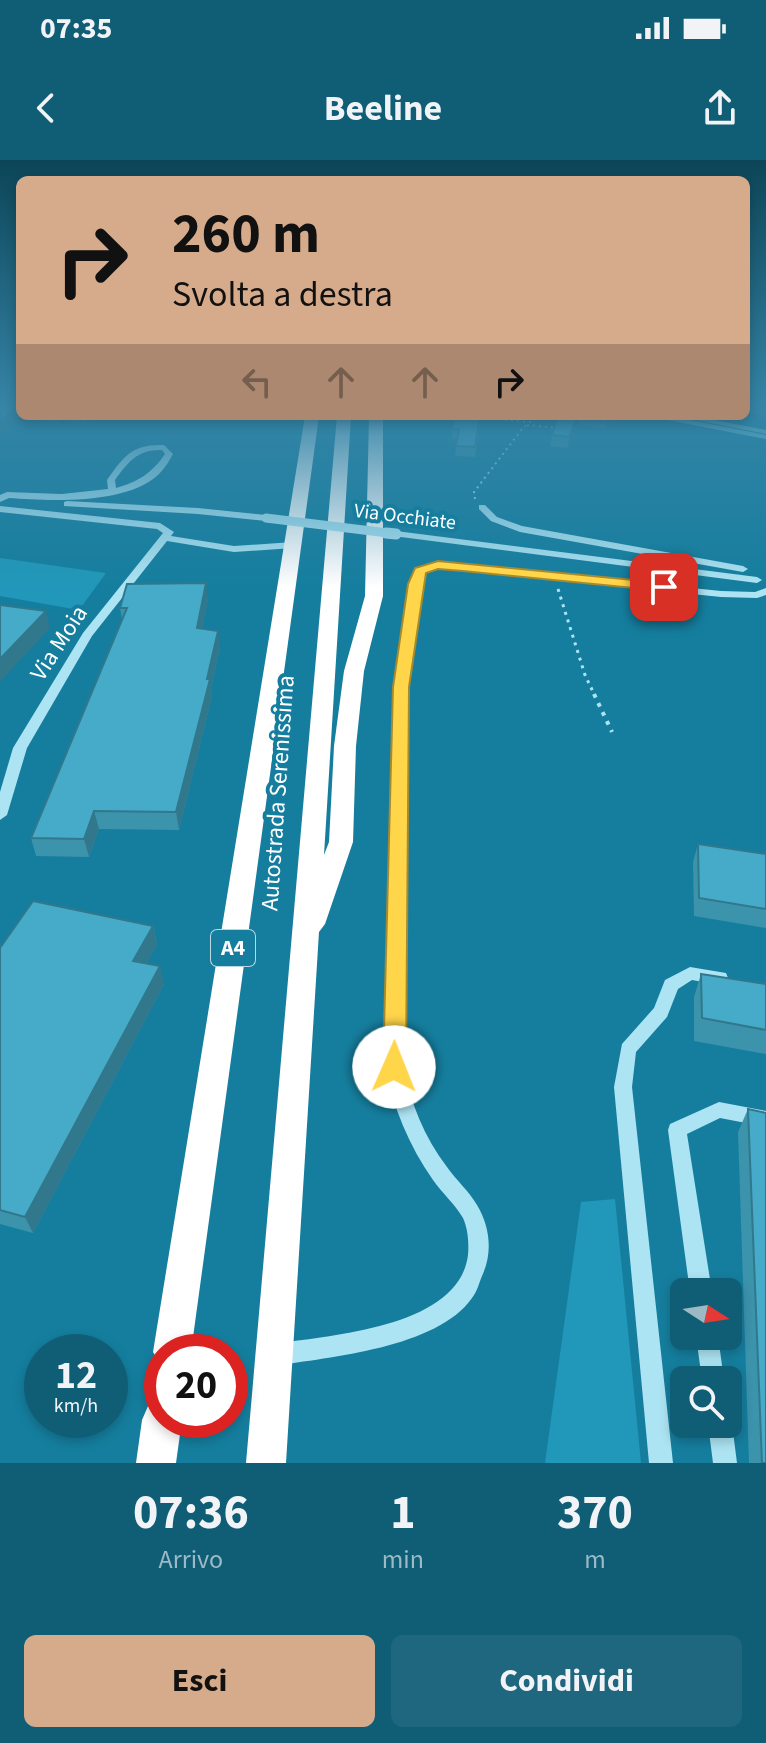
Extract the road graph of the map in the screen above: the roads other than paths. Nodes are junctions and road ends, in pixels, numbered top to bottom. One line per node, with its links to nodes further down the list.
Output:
1 (123, 466): 7 (street)
2 (160, 466): 7 (street)
3 (289, 466): 12 (highway)
4 (305, 466): 12 (highway, Autostrada Serenissima / A4)
5 (340, 466): 16 (highway, Autostrada Serenissima)
6 (375, 466): 16 (highway)
7 (112, 489): 8 (street)
8 (0, 500): 13 (street, Via Occhiate, bridge)
9 (482, 507): 13 (street, Via Occhiate)
10 (0, 509): 11 (street)
11 (165, 538): 12 (street); 15 (street, Via Moia)
12 (293, 545): 20 (highway, Autostrada Serenissima / A4)
13 (762, 576): 14 (street)
14 (766, 591): 21 (street)
15 (0, 815)
16 (302, 952): 21 (highway, Autostrada Serenissima)
17 (736, 980): 26 (street)
18 (766, 1119): 19 (street)
19 (699, 1278)
20 (175, 1334)
21 (274, 1355): 25 (highway, Autostrada Serenissima)
22 (159, 1438): 24 (highway)
23 (722, 1438): 27 (street)
24 (156, 1463)
25 (266, 1463)
26 (661, 1463)
27 (725, 1463)

